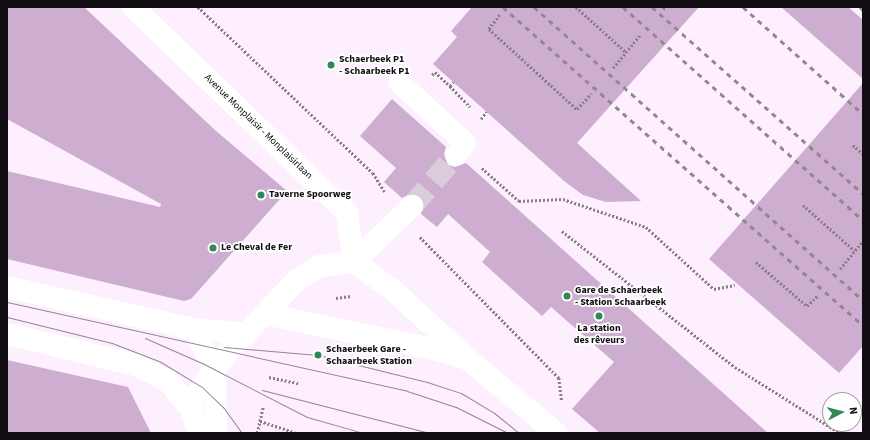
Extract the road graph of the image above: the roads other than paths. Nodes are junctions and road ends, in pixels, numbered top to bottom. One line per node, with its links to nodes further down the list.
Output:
1 (133, 7): 5 (street, Avenue Monplaisir - Monplaisirlaan)
2 (400, 83): 3 (street)
3 (458, 152)
4 (406, 211): 5 (street)
5 (354, 262): 7 (street); 11 (street)
6 (7, 287): 8 (street)
7 (265, 314): 10 (street); 11 (street)
8 (194, 329): 10 (street); 12 (street)
9 (7, 334): 13 (street)
10 (248, 334): 12 (street)
11 (469, 360): 14 (street)
12 (215, 370): 13 (street); 16 (street)
13 (192, 411): 15 (street)
14 (552, 429)
15 (199, 433)
16 (216, 433)

